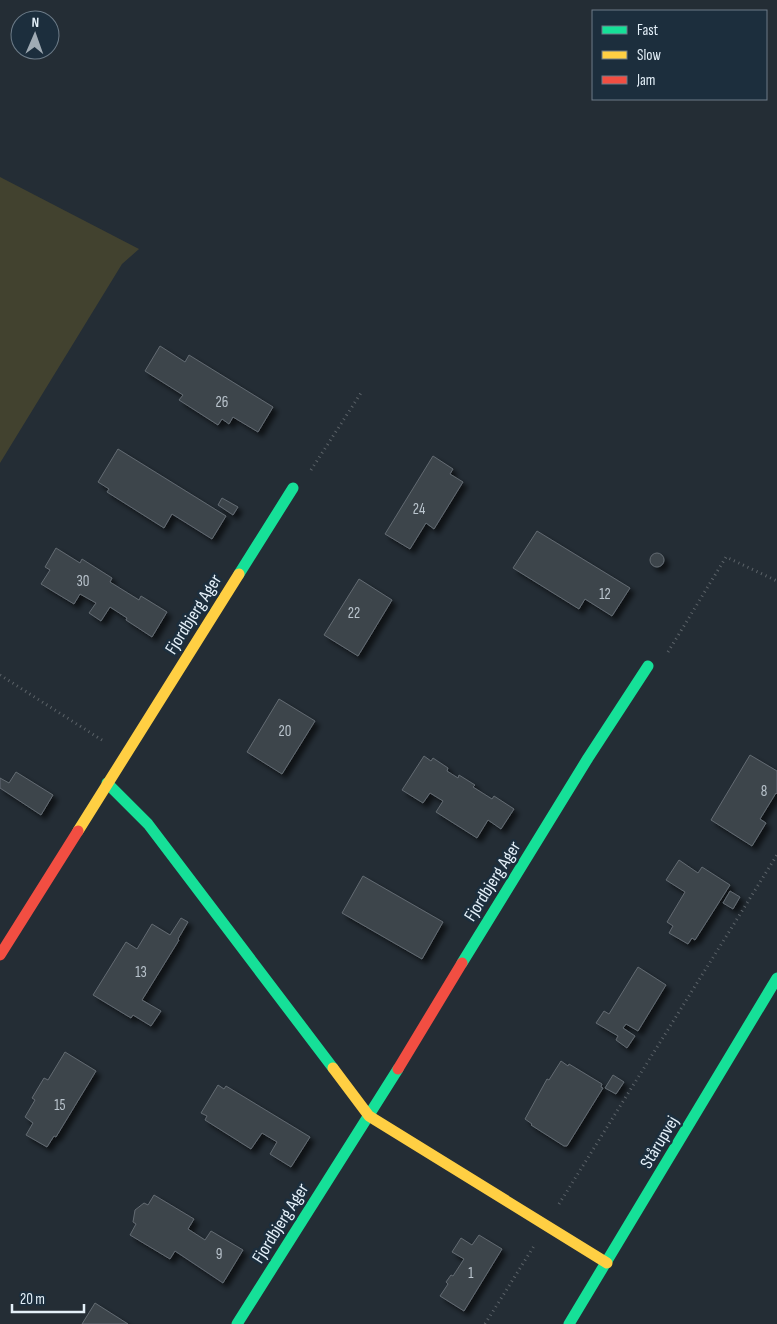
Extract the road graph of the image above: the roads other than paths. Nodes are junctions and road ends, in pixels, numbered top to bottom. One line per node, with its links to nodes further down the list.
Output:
1 (293, 488): 3 (street, Fjordbjerg Ager)
2 (648, 666): 6 (street, Fjordbjerg Ager)
3 (107, 784): 4 (street, Fjordbjerg Ager); 6 (street)
4 (0, 955)
5 (777, 978): 7 (street, Stårupvej)
6 (369, 1116): 7 (street); 8 (street, Fjordbjerg Ager)
7 (607, 1263): 9 (street, Stårupvej)
8 (237, 1324)
9 (570, 1324)

